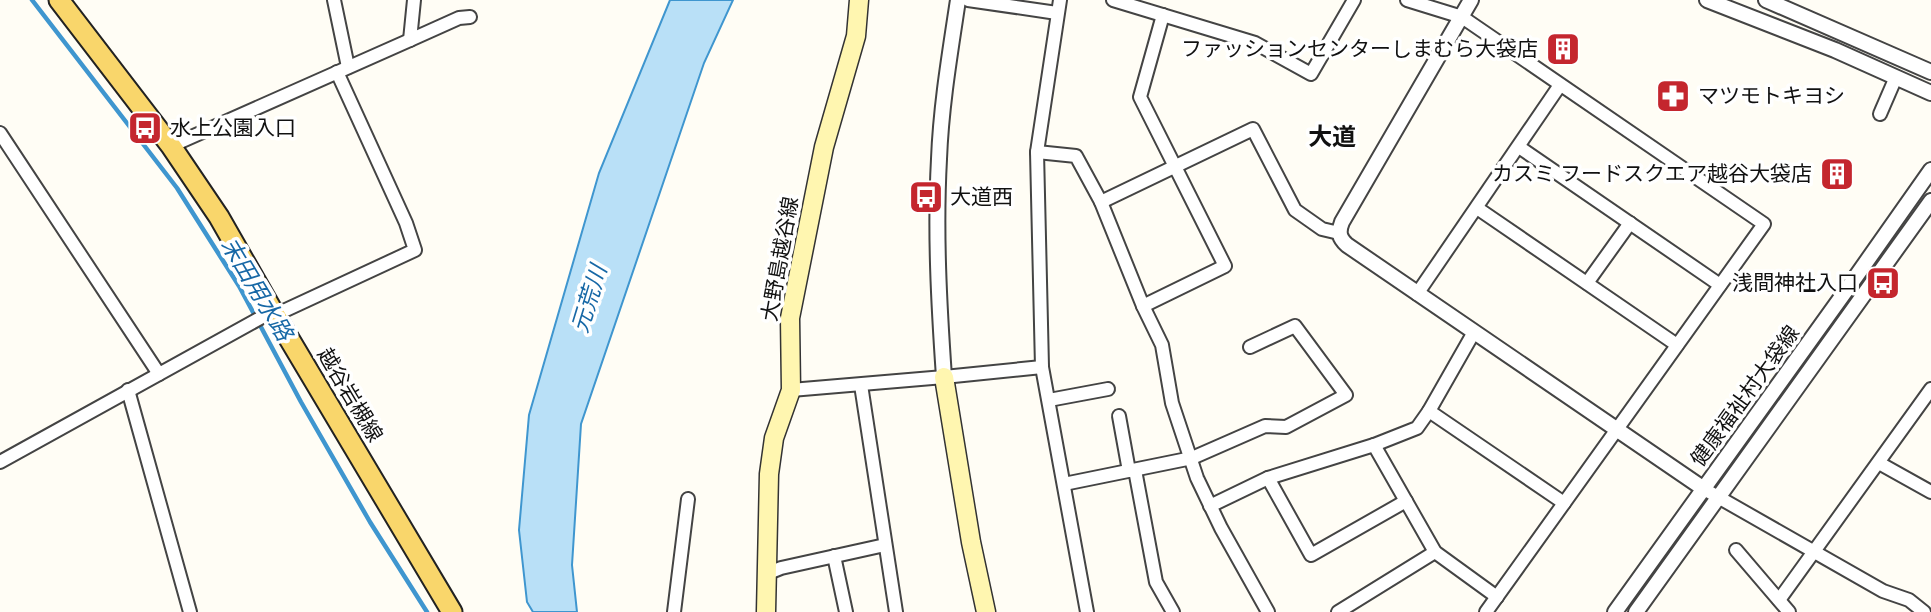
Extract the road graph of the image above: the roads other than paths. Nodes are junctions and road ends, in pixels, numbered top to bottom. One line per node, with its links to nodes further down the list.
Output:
1 (59, 0): 26 (main road, 越谷岩槻線)
2 (334, 0): 19 (street)
3 (414, 0): 18 (street)
4 (859, 0): 50 (main road, 大野島越谷線)
5 (958, 0): 46 (street)
6 (968, 0): 14 (street)
7 (1060, 0): 14 (street)
8 (1113, 0): 15 (street)
9 (1354, 0): 15 (street)
10 (1407, 0): 17 (street)
11 (1471, 0): 17 (street)
12 (1707, 0): 21 (street)
13 (1766, 0): 20 (street)
14 (1057, 13): 28 (street)
15 (1163, 15): 29 (street)
16 (470, 17): 18 (street)
17 (1462, 17): 22 (street); 35 (street)
18 (410, 40): 19 (street)
19 (343, 69): 26 (street); 40 (street)
20 (1931, 72)
21 (1896, 77): 23 (street); 24 (street)
22 (1560, 85): 27 (street); 37 (street)
23 (1931, 93)
24 (1880, 114)
25 (0, 133): 45 (street)
26 (171, 146): 40 (main road, 越谷岩槻線)
27 (1519, 147): 33 (street); 34 (street)
28 (1037, 152): 32 (street); 44 (street)
29 (1174, 166): 32 (street); 35 (street); 39 (street)
30 (1931, 170): 63 (street, 健康福祉村大袋線)
31 (1931, 201): 65 (street, 健康福祉村大袋線)
32 (1101, 202): 39 (street)
33 (1477, 208): 36 (street); 38 (street)
34 (1630, 223): 36 (street); 37 (street)
35 (1339, 233): 38 (street)
36 (1587, 283): 42 (street)
37 (1720, 285): 42 (street)
38 (1417, 294): 41 (street)
39 (1143, 306): 57 (street)
40 (265, 317): 45 (street); 80 (main road, 越谷岩槻線)
41 (1474, 332): 53 (street); 55 (street)
42 (1677, 345): 55 (street)
43 (1250, 347): 57 (street)
44 (1042, 367): 46 (street); 52 (street)
45 (159, 374): 49 (street)
46 (944, 377): 47 (street); 85 (main road)
47 (861, 384): 50 (street); 70 (street)
48 (1108, 389): 52 (street)
49 (128, 390): 58 (street); 79 (street)
50 (791, 390): 75 (main road, 大野島越谷線)
51 (1930, 393): 59 (street)
52 (1049, 400): 62 (street)
53 (1429, 411): 56 (street); 68 (street)
54 (1119, 416): 60 (street)
55 (1617, 430): 63 (street); 68 (street)
56 (1374, 445): 61 (street); 67 (street)
57 (1192, 458): 60 (street); 69 (street)
58 (0, 462)
59 (1879, 463): 64 (street); 73 (street)
60 (1132, 470): 62 (street); 87 (street)
61 (1268, 478): 67 (street); 69 (street)
62 (1064, 484): 86 (street)
63 (1704, 489): 65 (street); 90 (street, 健康福祉村大袋線)
64 (1931, 492)
65 (1719, 496): 73 (street); 91 (street, 健康福祉村大袋線)
66 (688, 499): 81 (street)
67 (1406, 501): 72 (street)
68 (1564, 503): 76 (street)
69 (1210, 506): 88 (street)
70 (885, 545): 74 (street); 84 (street)
71 (1736, 550): 77 (street)
72 (1435, 552): 76 (street); 78 (street)
73 (1814, 552): 77 (street); 93 (street)
74 (834, 556): 75 (street); 83 (street)
75 (766, 574): 82 (main road, 大野島越谷線)
76 (1497, 597): 89 (street)
77 (1779, 600): 92 (street)
78 (1343, 611)
79 (190, 612)
80 (452, 612)
81 (674, 612)
82 (766, 612)
83 (846, 612)
84 (896, 612)
85 (986, 612)
86 (1087, 612)
87 (1173, 612)
88 (1268, 612)
89 (1486, 612)
90 (1615, 612)
91 (1636, 612)
92 (1789, 612)
93 (1924, 612)

